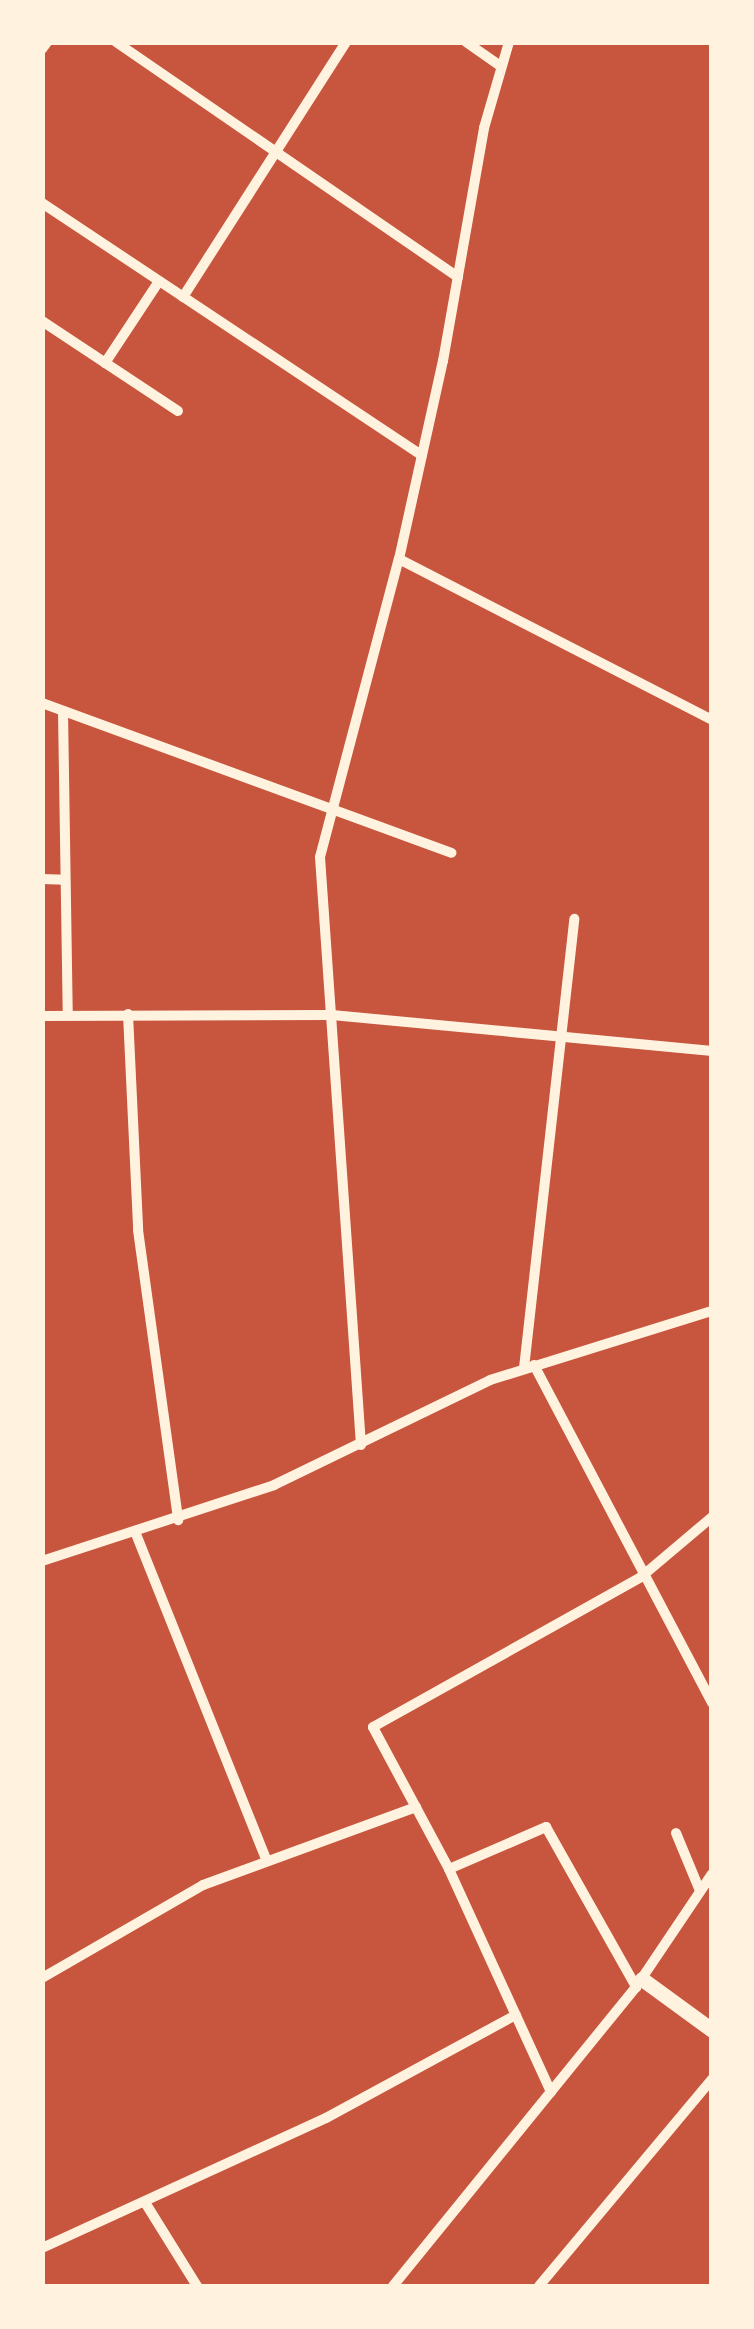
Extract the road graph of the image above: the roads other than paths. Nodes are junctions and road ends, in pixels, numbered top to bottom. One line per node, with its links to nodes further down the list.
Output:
1 (47, 42): 6 (street)
2 (116, 42): 8 (street)
3 (346, 42): 8 (street)
4 (466, 42): 7 (street)
5 (509, 42): 7 (street)
6 (42, 49)
7 (498, 65): 10 (street)
8 (277, 150): 10 (street); 12 (street)
9 (42, 204): 11 (street)
10 (458, 277): 16 (street)
11 (159, 281): 12 (street); 14 (street)
12 (183, 297): 16 (street)
13 (42, 320): 14 (street)
14 (106, 362): 15 (street)
15 (178, 411)
16 (422, 455): 17 (street)
17 (398, 559): 20 (street); 21 (street)
18 (42, 703): 19 (street)
19 (63, 711): 21 (street); 24 (street)
20 (712, 720)
21 (330, 805): 22 (street); 28 (street)
22 (451, 853)
23 (42, 879): 24 (street)
24 (65, 880): 27 (street)
25 (574, 919): 30 (street)
26 (128, 1014): 27 (street); 28 (street); 36 (street)
27 (68, 1015): 29 (street)
28 (332, 1015): 30 (street); 34 (street)
29 (42, 1016)
30 (561, 1037): 31 (street); 33 (street)
31 (712, 1051)
32 (712, 1310): 33 (street)
33 (529, 1367): 34 (street); 39 (street)
34 (361, 1445): 36 (street)
35 (712, 1517): 39 (street)
36 (178, 1520): 37 (street)
37 (136, 1534): 38 (street); 43 (street)
38 (42, 1561)
39 (641, 1577): 40 (street); 41 (street)
40 (712, 1703)
41 (416, 1807): 43 (street); 44 (street)
42 (676, 1833): 46 (street)
43 (266, 1859): 47 (street)
44 (450, 1869): 48 (street); 49 (street)
45 (712, 1874): 46 (street)
46 (700, 1891): 48 (street)
47 (42, 1978)
48 (639, 1983): 50 (street); 52 (street)
49 (516, 2015): 52 (street); 53 (street)
50 (712, 2030)
51 (712, 2078): 57 (street)
52 (551, 2092): 56 (street)
53 (146, 2204): 54 (street); 55 (street)
54 (42, 2248)
55 (197, 2286)
56 (393, 2286)
57 (539, 2286)

